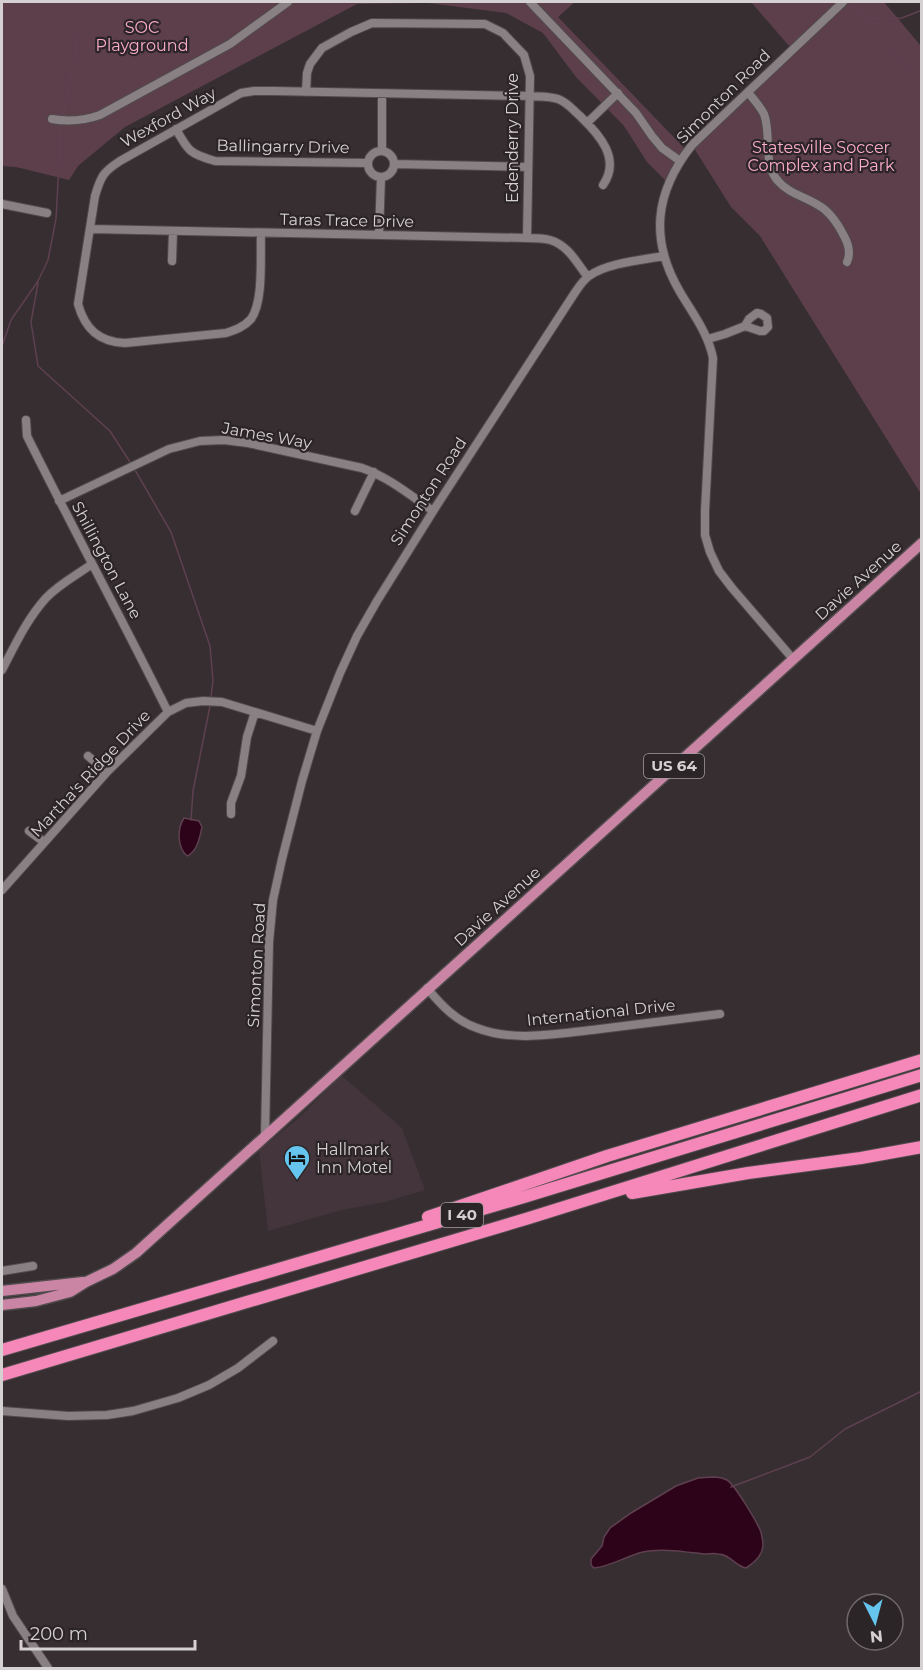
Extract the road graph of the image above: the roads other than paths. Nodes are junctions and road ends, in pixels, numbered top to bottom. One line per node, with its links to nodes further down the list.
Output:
1 (288, 2): 9 (street)
2 (530, 2): 6 (street)
3 (843, 2): 5 (street, Simonton Road)
4 (306, 92): 7 (street, Wexford Way); 8 (street, Edenderry Drive); 11 (street, Wexford Way)
5 (748, 92): 13 (street, Simonton Road); 28 (street)
6 (618, 93): 10 (street); 13 (street)
7 (382, 94): 8 (street, Wexford Way); 12 (street)
8 (529, 96): 10 (street, Wexford Way); 16 (street, Edenderry Drive)
9 (52, 119)
10 (587, 123): 18 (street, Wexford Way)
11 (176, 129): 14 (street, Ballingarry Drive); 21 (street, Wexford Way)
12 (382, 150): 14 (street); 15 (street)
13 (680, 161): 26 (street, Simonton Road)
14 (367, 163): 17 (street)
15 (394, 164): 16 (street); 17 (street)
16 (528, 167): 25 (street, Edenderry Drive)
17 (381, 177): 24 (street)
18 (603, 185)
19 (2, 204): 20 (street)
20 (47, 213)
21 (91, 229): 22 (street, Taras Trace Drive); 23 (street, Wexford Way)
22 (173, 231): 23 (street, Taras Trace Drive); 27 (street)
23 (261, 233): 24 (street, Taras Trace Drive)
24 (379, 235): 25 (street, Taras Trace Drive)
25 (526, 238): 29 (street, Taras Trace Drive)
26 (664, 256): 29 (street); 31 (street, Simonton Road)
27 (172, 261)
28 (847, 262)
29 (587, 276): 36 (street, Simonton Road)
30 (745, 326): 31 (street)
31 (708, 339): 39 (street)
32 (26, 420): 34 (street, Shillington Lane)
33 (374, 472): 34 (street, James Way); 35 (street); 36 (street, James Way)
34 (59, 501): 38 (street, Shillington Lane)
35 (355, 511)
36 (433, 511): 43 (street, Simonton Road)
37 (921, 543): 39 (main road, Davie Avenue / US 64)
38 (92, 564): 40 (street); 41 (street, Shillington Lane)
39 (793, 659): 50 (main road, Davie Avenue / US 64)
40 (2, 670)
41 (168, 712): 42 (street, Martha's Ridge Drive); 45 (street, Martha's Ridge Drive)
42 (255, 712): 43 (street, Martha's Ridge Drive); 46 (street)
43 (317, 731): 57 (street, Simonton Road)
44 (88, 756): 45 (street)
45 (107, 772): 48 (street, Martha's Ridge Drive)
46 (231, 814)
47 (29, 831): 48 (street)
48 (44, 842): 49 (street, Martha's Ridge Drive)
49 (2, 890)
50 (427, 988): 51 (street, International Drive); 57 (main road, Davie Avenue / US 64)
51 (720, 1014)
52 (921, 1055): 56 (highway)
53 (921, 1060): 56 (highway)
54 (921, 1075): 62 (highway, I 40)
55 (921, 1095): 59 (highway, I 40)
56 (786, 1101): 62 (highway)
57 (266, 1135): 63 (main road, Davie Avenue / US 64)
58 (921, 1147): 59 (highway)
59 (529, 1218): 68 (highway, I 40)
60 (33, 1266): 61 (street)
61 (2, 1271)
62 (256, 1275): 67 (highway, I 40)
63 (86, 1282): 64 (main road, US 64); 65 (main road, US 64)
64 (2, 1291)
65 (2, 1305)
66 (273, 1341): 69 (street)
67 (2, 1350)
68 (2, 1375)
69 (2, 1411)
70 (2, 1589): 71 (street)
71 (48, 1668)

